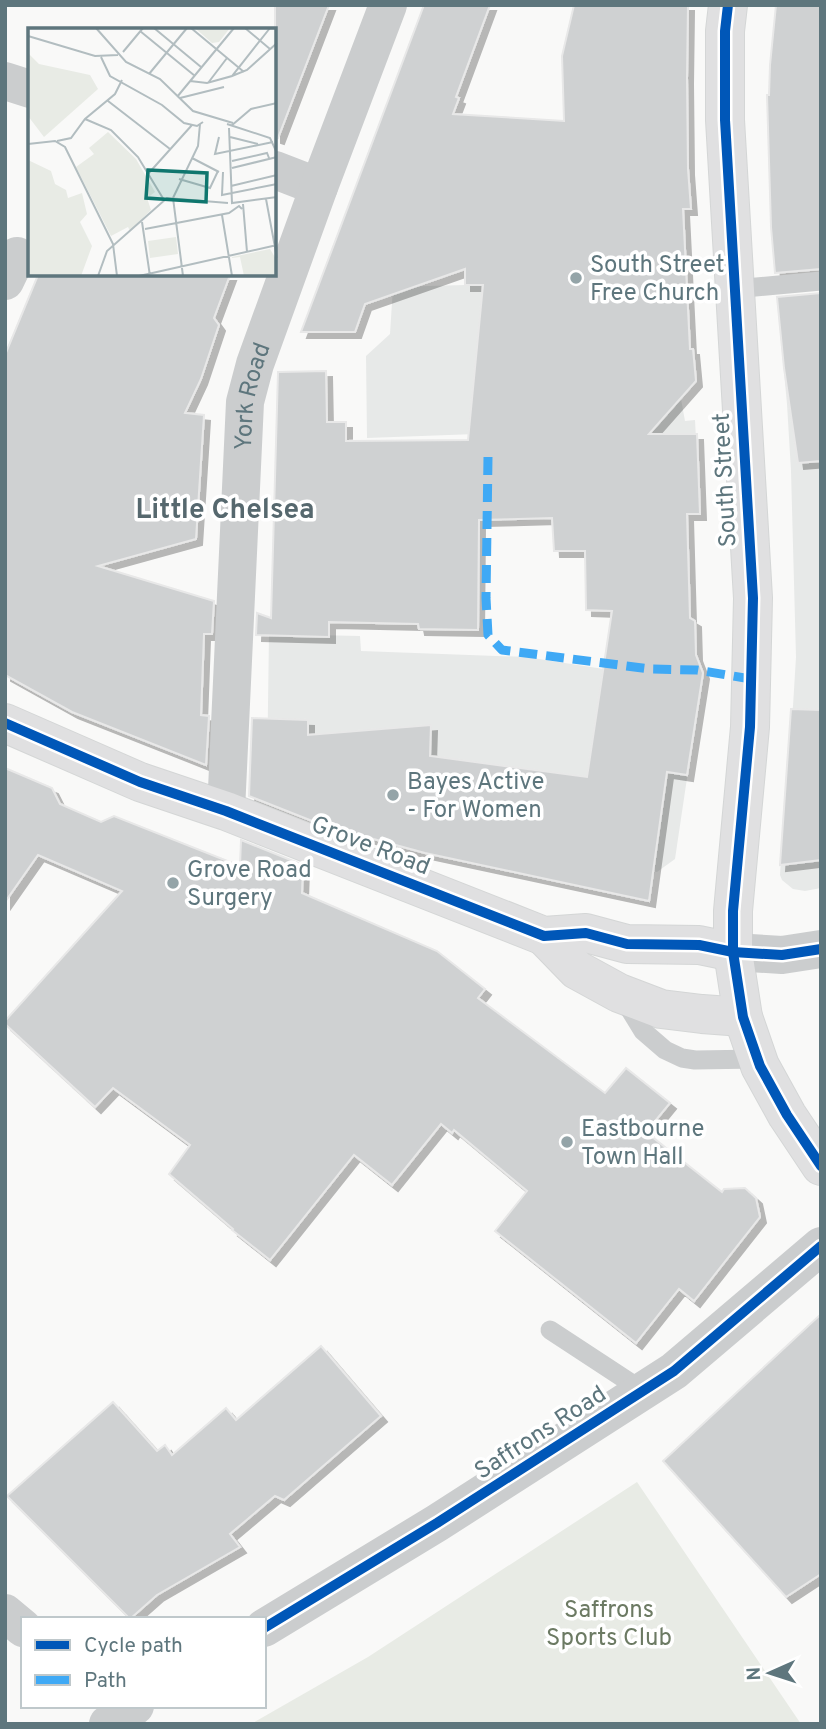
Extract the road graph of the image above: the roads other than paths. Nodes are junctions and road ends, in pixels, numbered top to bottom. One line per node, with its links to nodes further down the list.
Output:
1 (388, 5): 6 (street, York Road)
2 (728, 5): 8 (street, South Street)
3 (5, 81): 4 (street)
4 (28, 88)
5 (276, 170): 6 (street)
6 (319, 187): 10 (street, York Road)
7 (821, 281): 8 (lane)
8 (734, 289): 13 (street, South Street)
9 (5, 723): 10 (street, Grove Road)
10 (226, 811): 11 (street, Grove Road)
11 (544, 936): 13 (street, Grove Road); 14 (street, Grove Road)
12 (821, 948): 13 (street)
13 (733, 952): 15 (street, South Street)
14 (620, 993): 15 (street, Grove Road); 16 (lane)
15 (743, 1017): 16 (street, South Street)
16 (758, 1059): 17 (street, South Street)
17 (821, 1166)
18 (821, 1246): 20 (street, Saffrons Road)
19 (550, 1331): 20 (lane)
20 (643, 1391): 23 (street, Saffrons Road)
21 (5, 1613): 22 (street)
22 (21, 1626)
23 (266, 1627)

